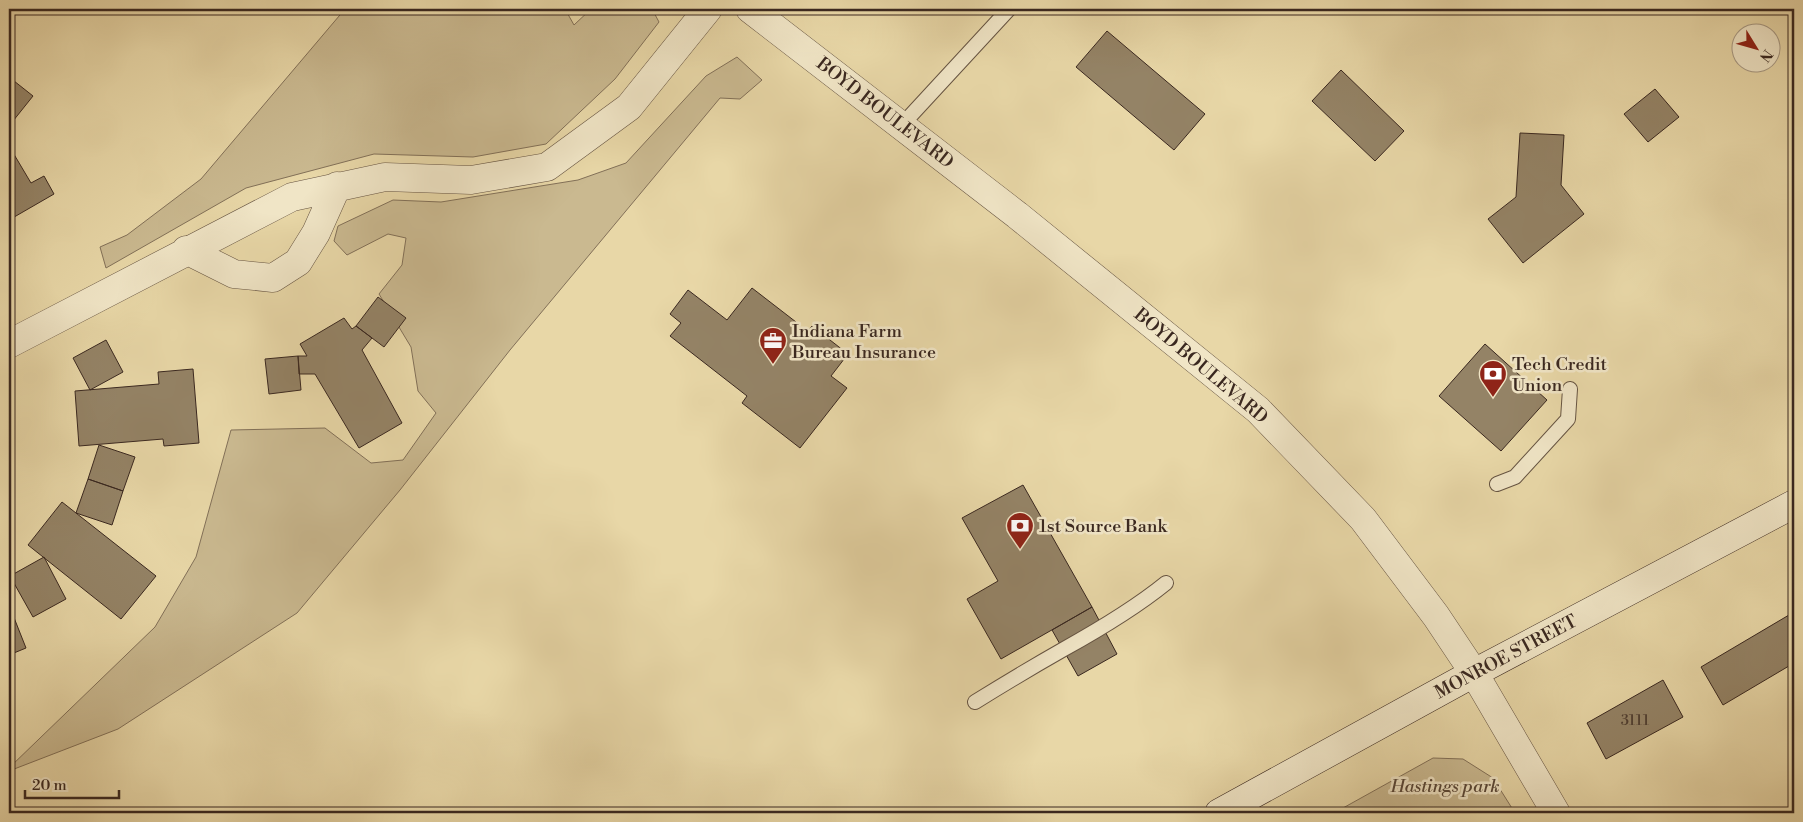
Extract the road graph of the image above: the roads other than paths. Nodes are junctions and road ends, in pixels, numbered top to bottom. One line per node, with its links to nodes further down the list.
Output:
1 (708, 9): 5 (street)
2 (750, 9): 4 (street, BOYD BOULEVARD)
3 (1009, 9): 4 (lane)
4 (901, 126): 12 (street, BOYD BOULEVARD)
5 (337, 186): 6 (street); 6 (street)
6 (186, 250): 7 (street)
7 (9, 344)
8 (1570, 389): 9 (lane)
9 (1498, 484)
10 (1794, 504): 12 (street, MONROE STREET)
11 (1166, 583): 13 (lane)
12 (1474, 673): 14 (street, MONROE STREET); 15 (street, BOYD BOULEVARD)
13 (975, 702)
14 (1219, 813)
15 (1556, 813)

